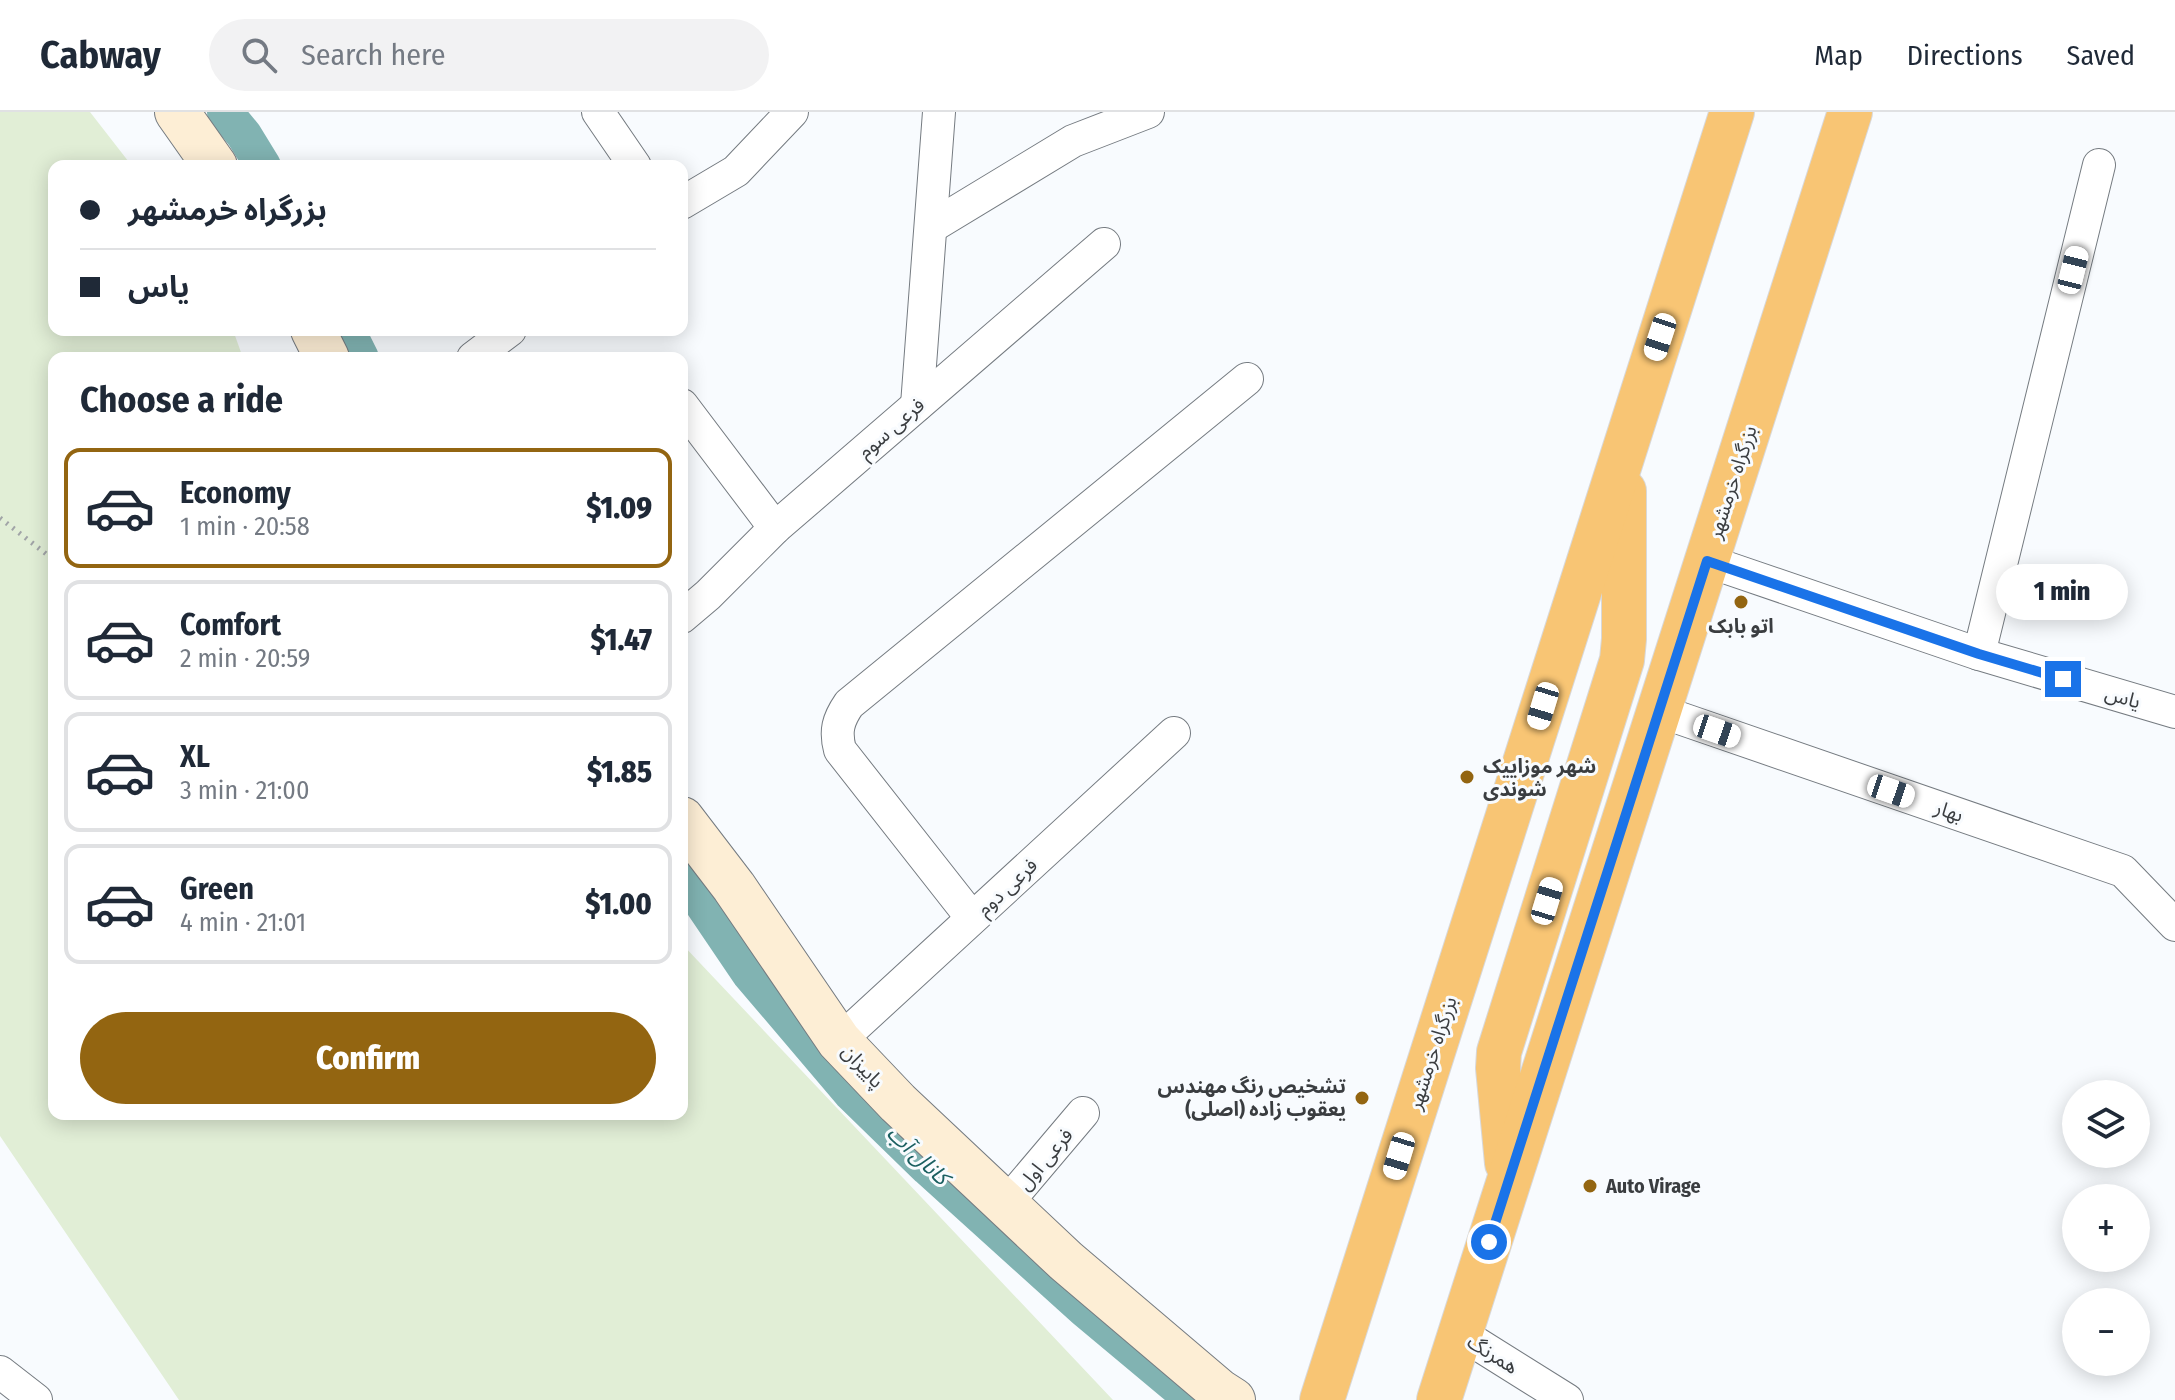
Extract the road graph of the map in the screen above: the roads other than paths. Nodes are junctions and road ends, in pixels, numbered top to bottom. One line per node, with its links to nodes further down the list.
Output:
1 (177, 112): 8 (main road)
2 (598, 112): 9 (street)
3 (792, 112): 11 (street)
4 (939, 112): 12 (street)
5 (1148, 112): 12 (street)
6 (1732, 112): 19 (highway, بزرگراه خرمشهر)
7 (1850, 112): 21 (highway, بزرگراه خرمشهر)
8 (211, 160)
9 (631, 160)
10 (2099, 165): 23 (street)
11 (688, 199)
12 (931, 227): 17 (street)
13 (1104, 244): 17 (street, فرعی سوم)
14 (502, 336): 15 (street)
15 (481, 352)
16 (1247, 379): 31 (street)
17 (917, 405): 20 (street, فرعی سوم)
18 (688, 413): 20 (street)
19 (1625, 449): 27 (highway, بزرگراه خرمشهر); 29 (highway)
20 (775, 528): 22 (street, فرعی سوم)
21 (1707, 561): 23 (street, یاس); 24 (highway, بزرگراه خرمشهر)
22 (688, 612)
23 (1979, 654): 25 (street, یاس)
24 (1659, 711): 30 (highway, بزرگراه خرمشهر); 32 (street, بهار)
25 (2175, 712)
26 (1174, 733): 31 (street, فرعی دوم)
27 (1506, 821): 29 (highway); 41 (highway, بزرگراه خرمشهر)
28 (688, 827): 33 (main road, پاییزان)
29 (1566, 841): 30 (highway); 35 (highway)
30 (1612, 857): 35 (highway, بزرگراه خرمشهر)
31 (972, 918): 33 (street, فرعی دوم)
32 (2175, 925)
33 (839, 1041): 36 (main road, پاییزان)
34 (1083, 1113): 36 (street, فرعی اول)
35 (1509, 1181): 37 (highway, بزرگراه خرمشهر)
36 (1006, 1204): 40 (main road, پاییزان)
37 (1460, 1333): 42 (highway, بزرگراه خرمشهر); 43 (street, همرنگ)
38 (3, 1381): 39 (street)
39 (36, 1400)
40 (1233, 1400)
41 (1322, 1400)
42 (1439, 1400)
43 (1567, 1400)

